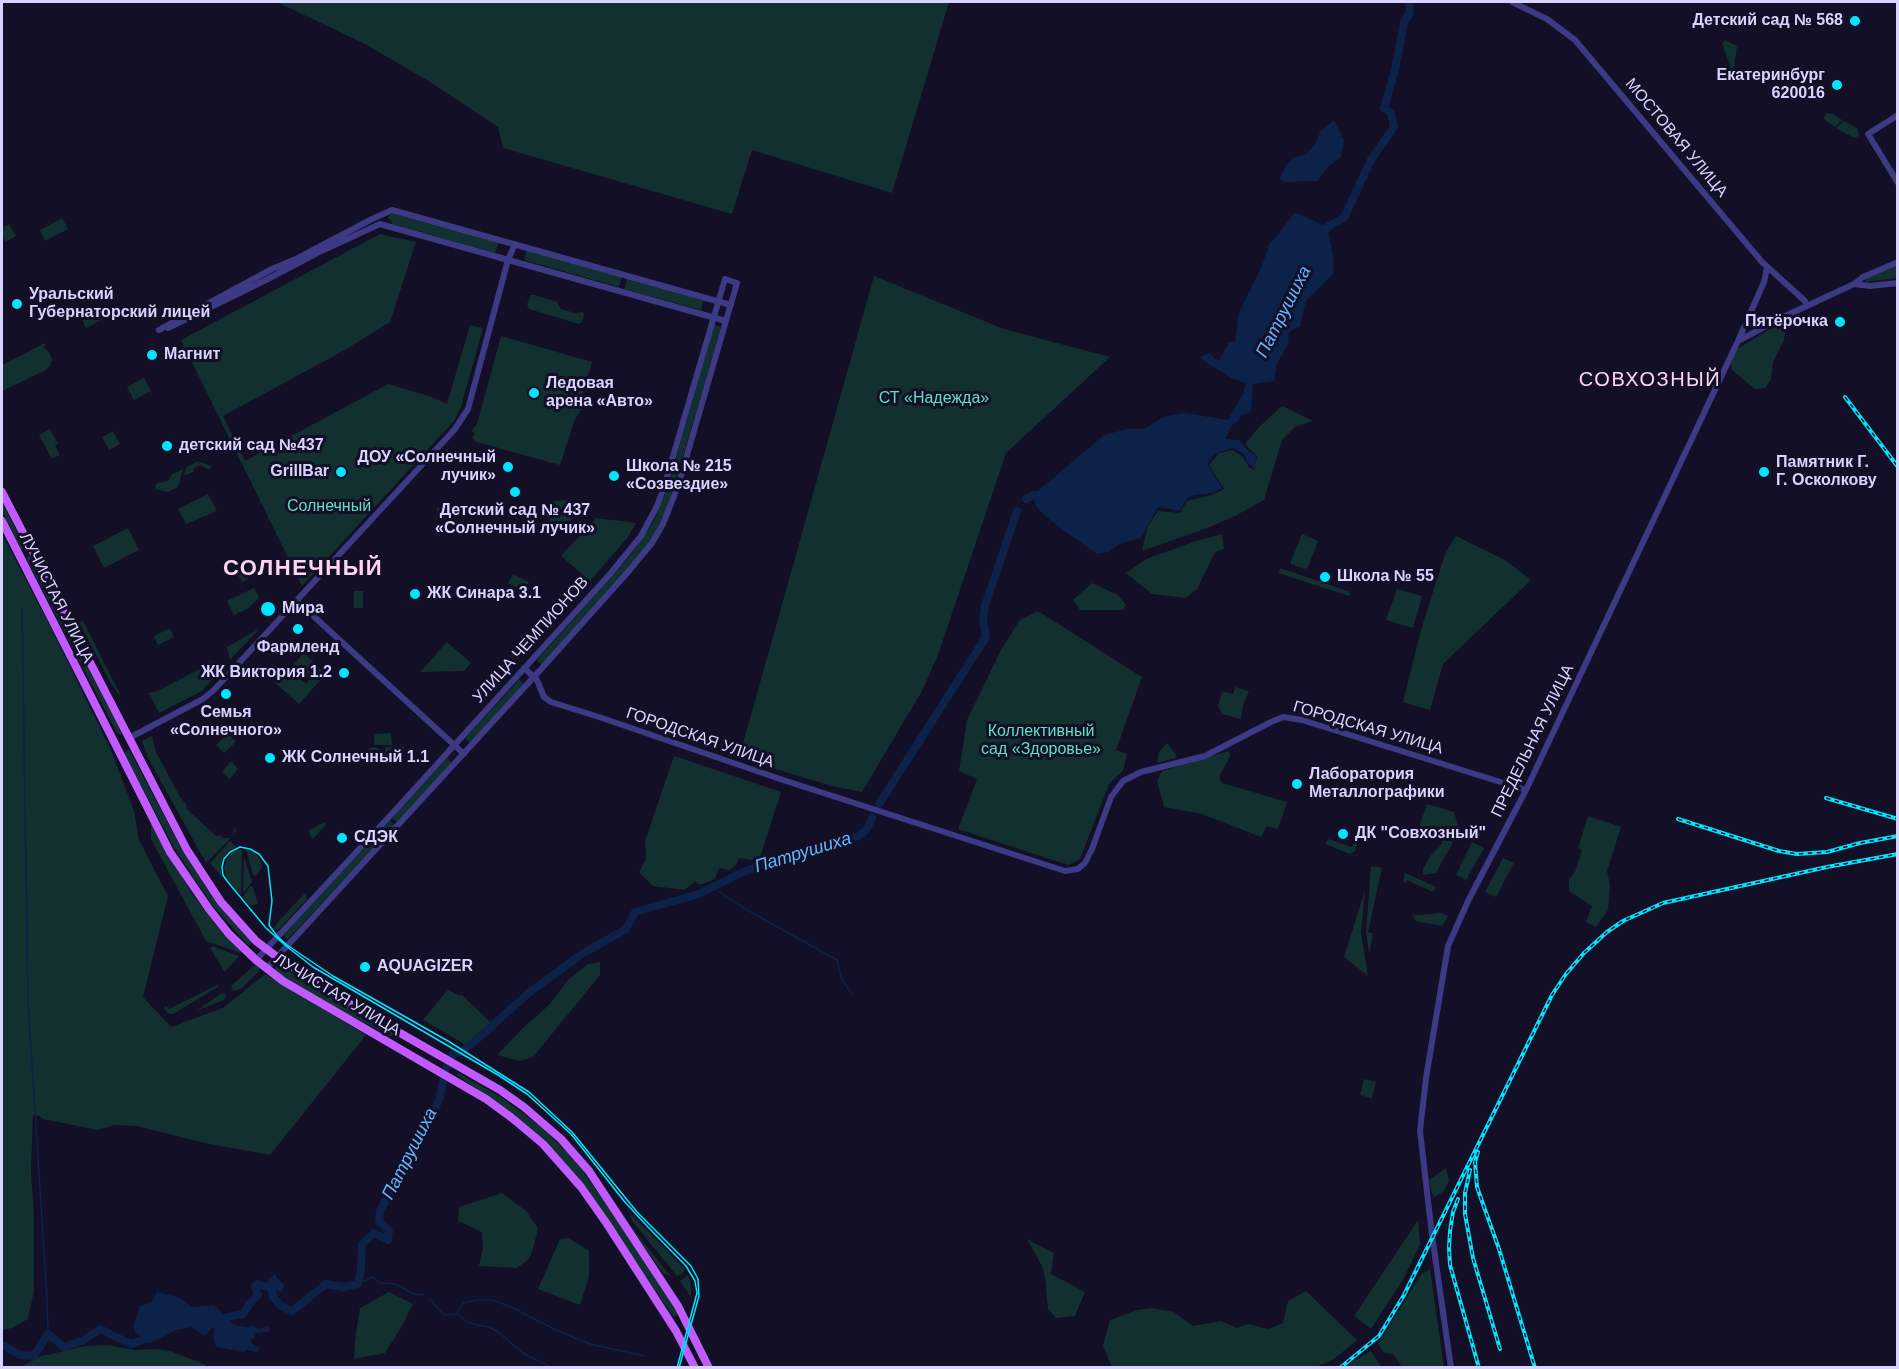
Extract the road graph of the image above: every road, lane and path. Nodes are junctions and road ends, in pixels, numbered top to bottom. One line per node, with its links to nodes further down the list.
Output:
1 (1512, 2): 7 (street, МОСТОВАЯ УЛИЦА)
2 (1898, 115): 3 (street)
3 (1898, 183)
4 (515, 244): 5 (street); 5 (street); 10 (street)
5 (510, 260): 13 (street); 18 (street)
6 (1898, 262): 9 (street)
7 (1767, 268): 12 (street, МОСТОВАЯ УЛИЦА); 15 (street, ПРЕДЕЛЬНАЯ УЛИЦА)
8 (1898, 283): 9 (street)
9 (1854, 284): 12 (street)
10 (718, 301): 11 (street); 11 (street, УЛИЦА ЧЕМПИОНОВ); 13 (street, УЛИЦА ЧЕМПИОНОВ)
11 (731, 305): 14 (street, УЛИЦА ЧЕМПИОНОВ)
12 (1807, 306): 15 (street)
13 (713, 317): 14 (street); 19 (street, УЛИЦА ЧЕМПИОНОВ)
14 (726, 321): 20 (street, УЛИЦА ЧЕМПИОНОВ)
15 (1738, 341): 25 (street, ПРЕДЕЛЬНАЯ УЛИЦА)
16 (2, 492): 21 (main road, ЛУЧИСТАЯ УЛИЦА)
17 (2, 521): 22 (main road, ЛУЧИСТАЯ УЛИЦА)
18 (297, 601): 21 (street); 23 (street)
19 (524, 668): 20 (street, ГОРОДСКАЯ УЛИЦА); 23 (street, УЛИЦА ЧЕМПИОНОВ)
20 (534, 677): 24 (street, УЛИЦА ЧЕМПИОНОВ); 25 (street, ГОРОДСКАЯ УЛИЦА)
21 (129, 738): 22 (main road); 26 (main road, ЛУЧИСТАЯ УЛИЦА)
22 (117, 745): 28 (main road, ЛУЧИСТАЯ УЛИЦА)
23 (455, 745): 24 (street); 26 (street, УЛИЦА ЧЕМПИОНОВ)
24 (464, 754): 27 (street, УЛИЦА ЧЕМПИОНОВ)
25 (1526, 790): 34 (street, ПРЕДЕЛЬНАЯ УЛИЦА)
26 (266, 948): 27 (main road, ЛУЧИСТАЯ УЛИЦА); 28 (street, УЛИЦА ЧЕМПИОНОВ)
27 (277, 957): 29 (street, УЛИЦА ЧЕМПИОНОВ); 31 (main road, ЛУЧИСТАЯ УЛИЦА)
28 (256, 960): 29 (main road, ЛУЧИСТАЯ УЛИЦА)
29 (266, 969): 30 (main road, ЛУЧИСТАЯ УЛИЦА)
30 (651, 1292): 31 (main road); 32 (main road, ЛУЧИСТАЯ УЛИЦА)
31 (680, 1310): 33 (main road, ЛУЧИСТАЯ УЛИЦА)
32 (695, 1368)
33 (709, 1368)
34 (1451, 1368)

